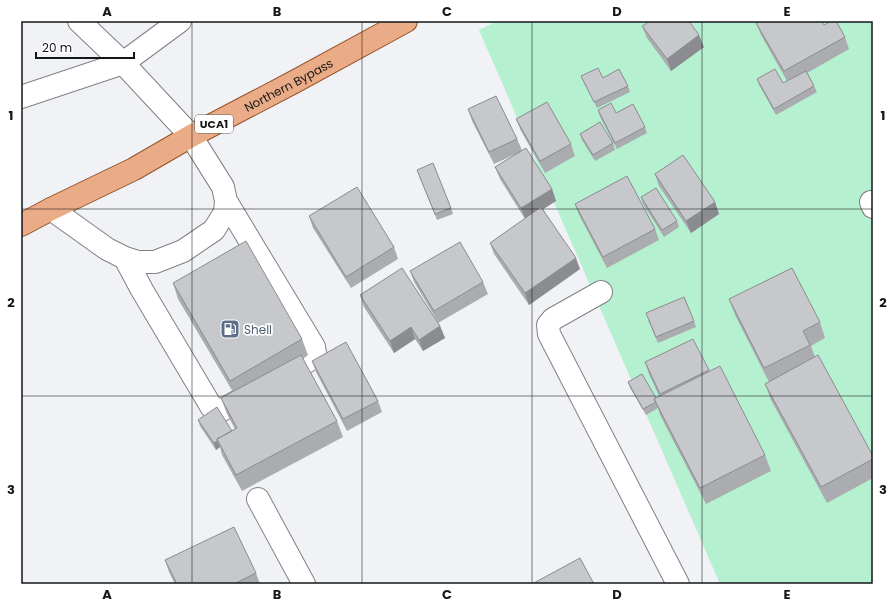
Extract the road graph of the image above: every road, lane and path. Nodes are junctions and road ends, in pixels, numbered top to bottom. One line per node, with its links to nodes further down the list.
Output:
1 (79, 21): 4 (street)
2 (180, 21): 4 (street)
3 (406, 21): 6 (main road, Northern Bypass / UCA1)
4 (122, 63): 5 (street); 6 (street)
5 (21, 97)
6 (191, 136): 7 (street); 8 (main road, Northern Bypass / UCA1)
7 (226, 201): 10 (street); 10 (street)
8 (51, 209): 9 (main road, Northern Bypass / UCA1); 10 (street)
9 (21, 225)
10 (125, 258)
11 (600, 292): 14 (street)
12 (258, 499): 13 (street)
13 (304, 584)
14 (678, 584)

